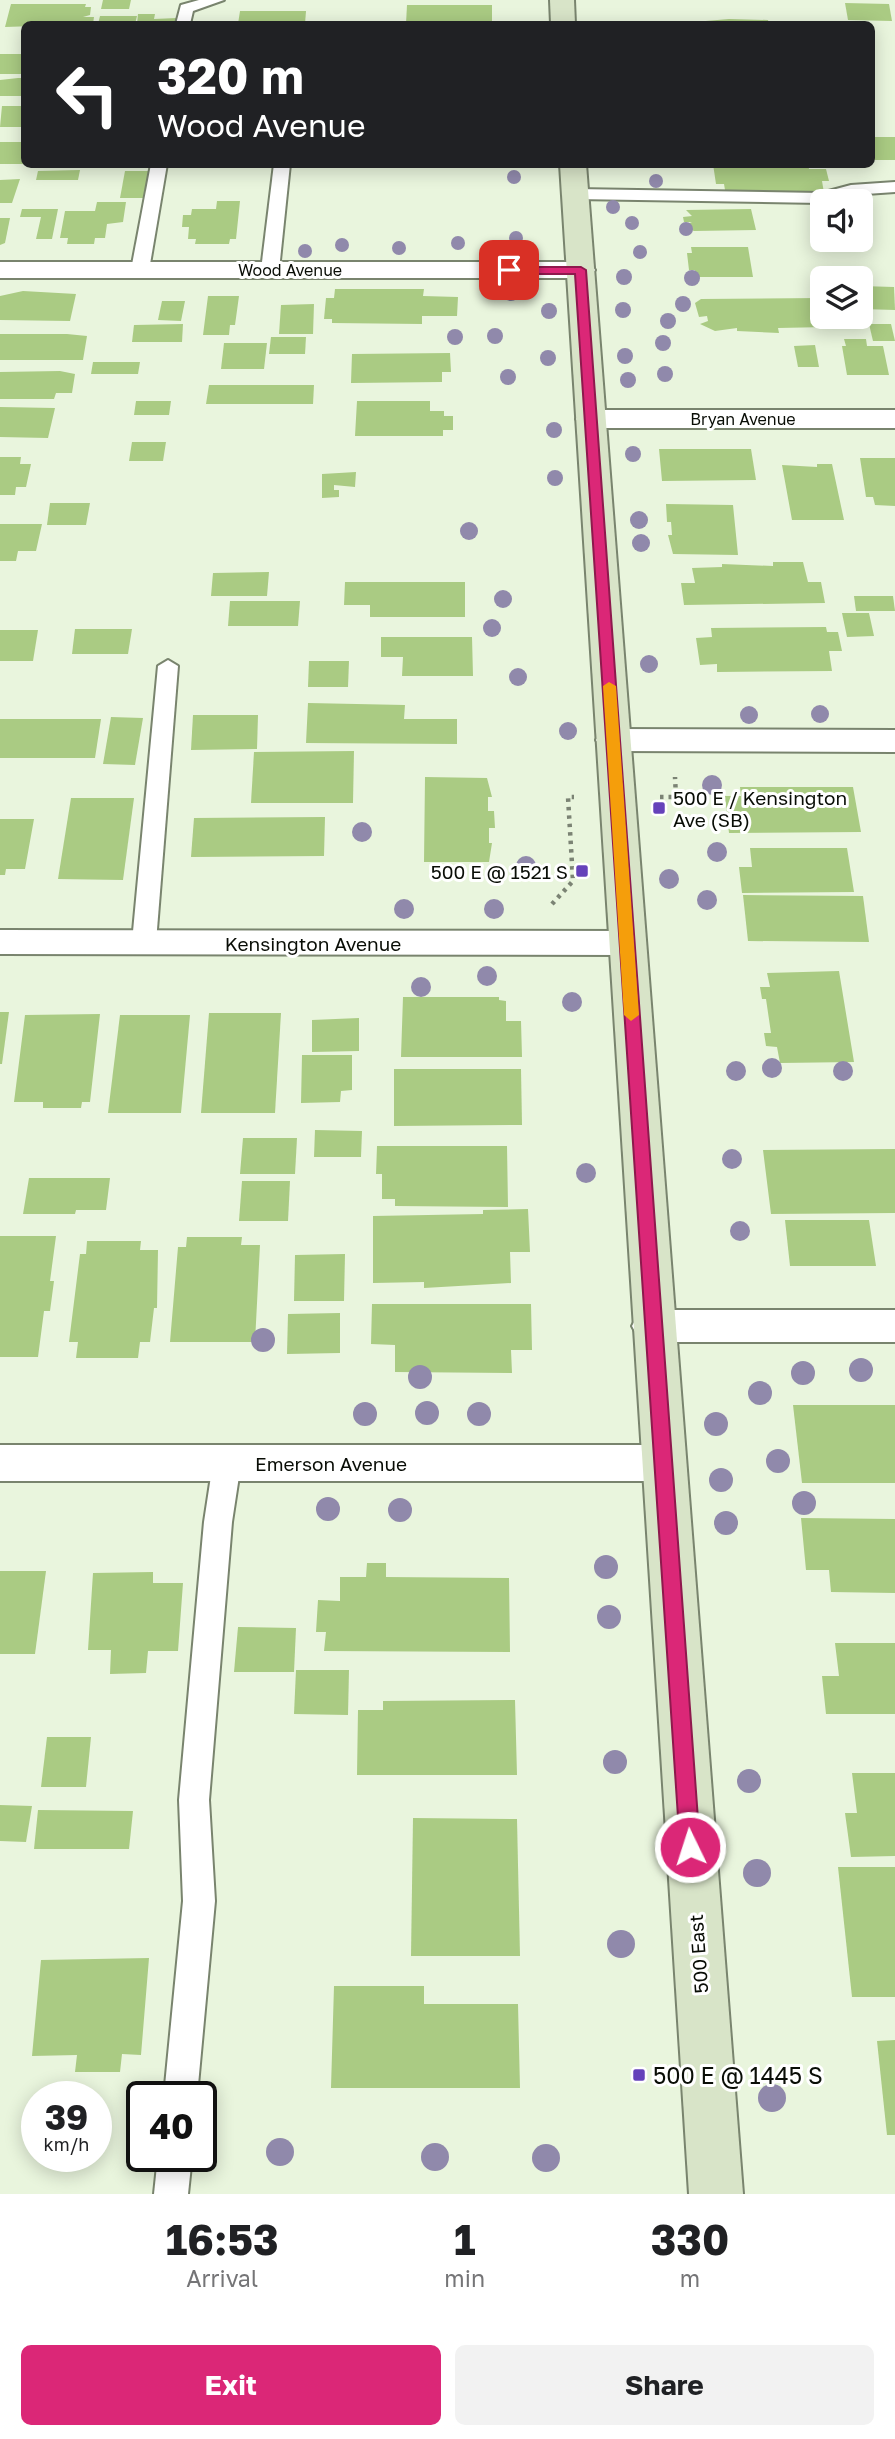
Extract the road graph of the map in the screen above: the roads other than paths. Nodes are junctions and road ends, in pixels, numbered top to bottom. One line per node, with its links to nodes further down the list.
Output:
1 (217, 0): 3 (lane)
2 (562, 0): 4 (street)
3 (184, 21)
4 (563, 21)
5 (158, 168): 11 (lane)
6 (282, 168): 12 (lane)
7 (573, 168): 9 (street, 500 East)
8 (895, 187): 9 (lane)
9 (575, 194): 13 (street, 500 East)
10 (0, 270): 11 (street, Wood Avenue)
11 (140, 270): 12 (street, Wood Avenue)
12 (270, 270): 13 (street, Wood Avenue)
13 (581, 270): 14 (street, 500 East)
14 (591, 419): 15 (street, Bryan Avenue); 17 (street, 500 East)
15 (895, 419)
16 (169, 666): 20 (lane)
17 (613, 740): 18 (street); 21 (street, 500 East)
18 (895, 741)
19 (0, 942): 20 (street, Kensington Avenue)
20 (144, 942): 21 (street, Kensington Avenue)
21 (626, 943): 22 (street, 500 East)
22 (653, 1326): 23 (street); 26 (street, 500 East)
23 (895, 1326)
24 (0, 1463): 25 (street, Emerson Avenue)
25 (228, 1463): 26 (street, Emerson Avenue); 27 (lane)
26 (663, 1463): 30 (street, 500 East)
27 (181, 2081)
28 (173, 2172): 29 (lane)
29 (171, 2194)
30 (716, 2194)

